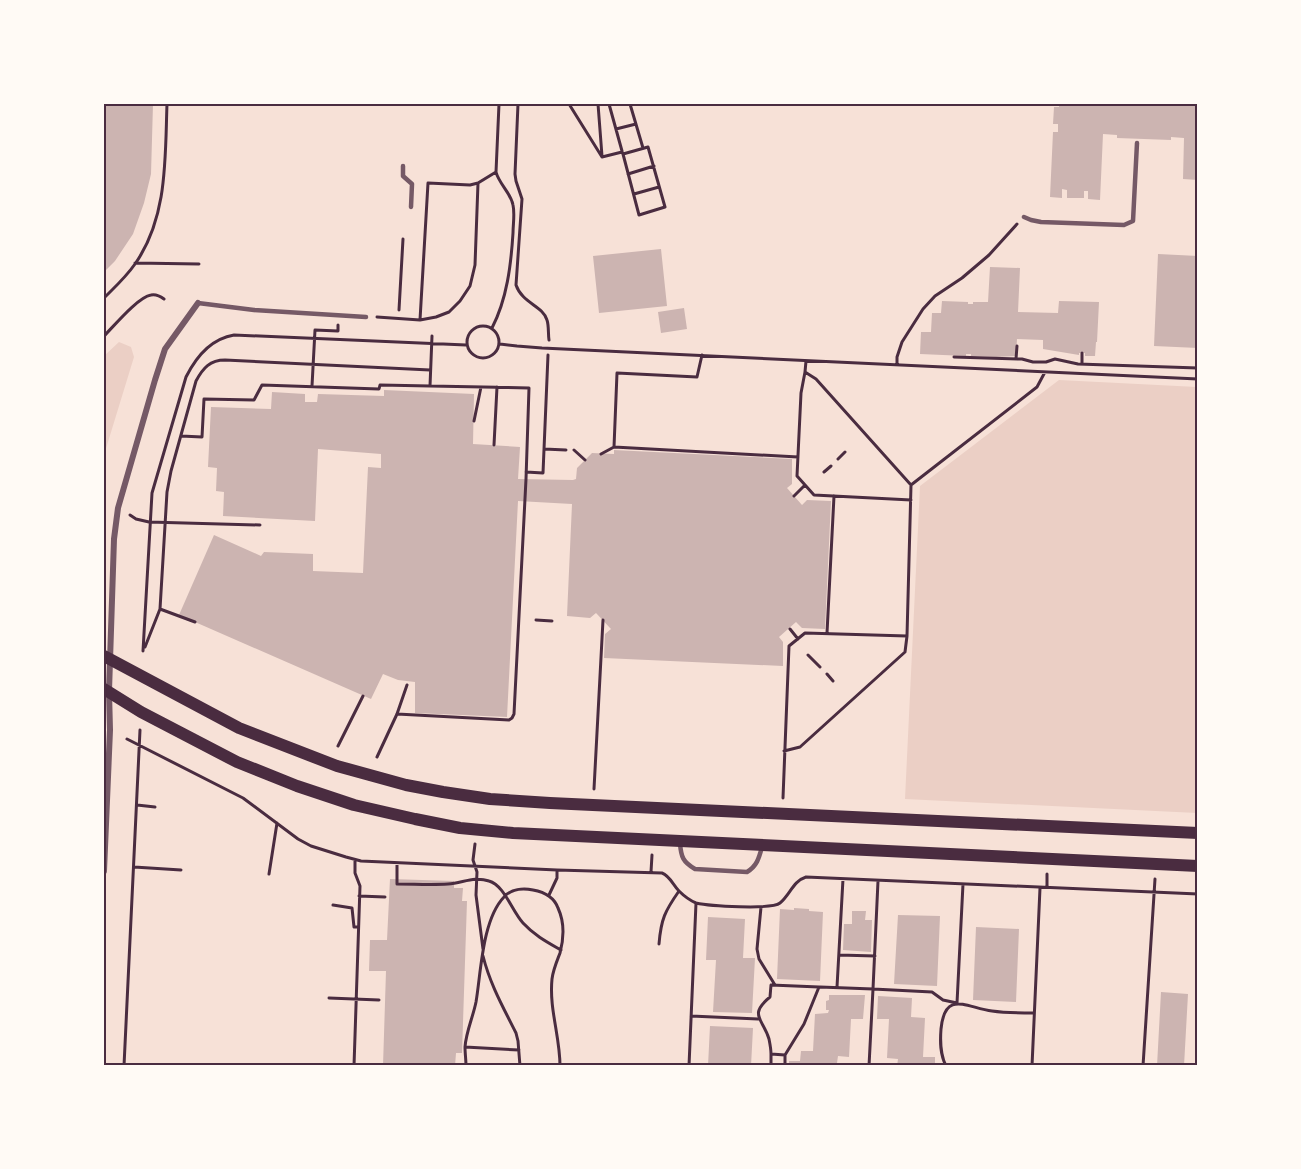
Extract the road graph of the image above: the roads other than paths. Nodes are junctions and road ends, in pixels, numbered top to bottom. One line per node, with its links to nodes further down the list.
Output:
1 (1137, 143): 4 (lane)
2 (403, 166): 3 (lane)
3 (411, 207)
4 (1024, 217)
5 (198, 303): 6 (lane); 7 (street)
6 (366, 317)
7 (107, 658): 8 (street); 9 (main road)
8 (106, 690): 10 (main road); 13 (street)
9 (1197, 833)
10 (680, 840): 11 (main road); 11 (lane)
11 (763, 845): 12 (main road)
12 (1197, 866)
13 (104, 871)

